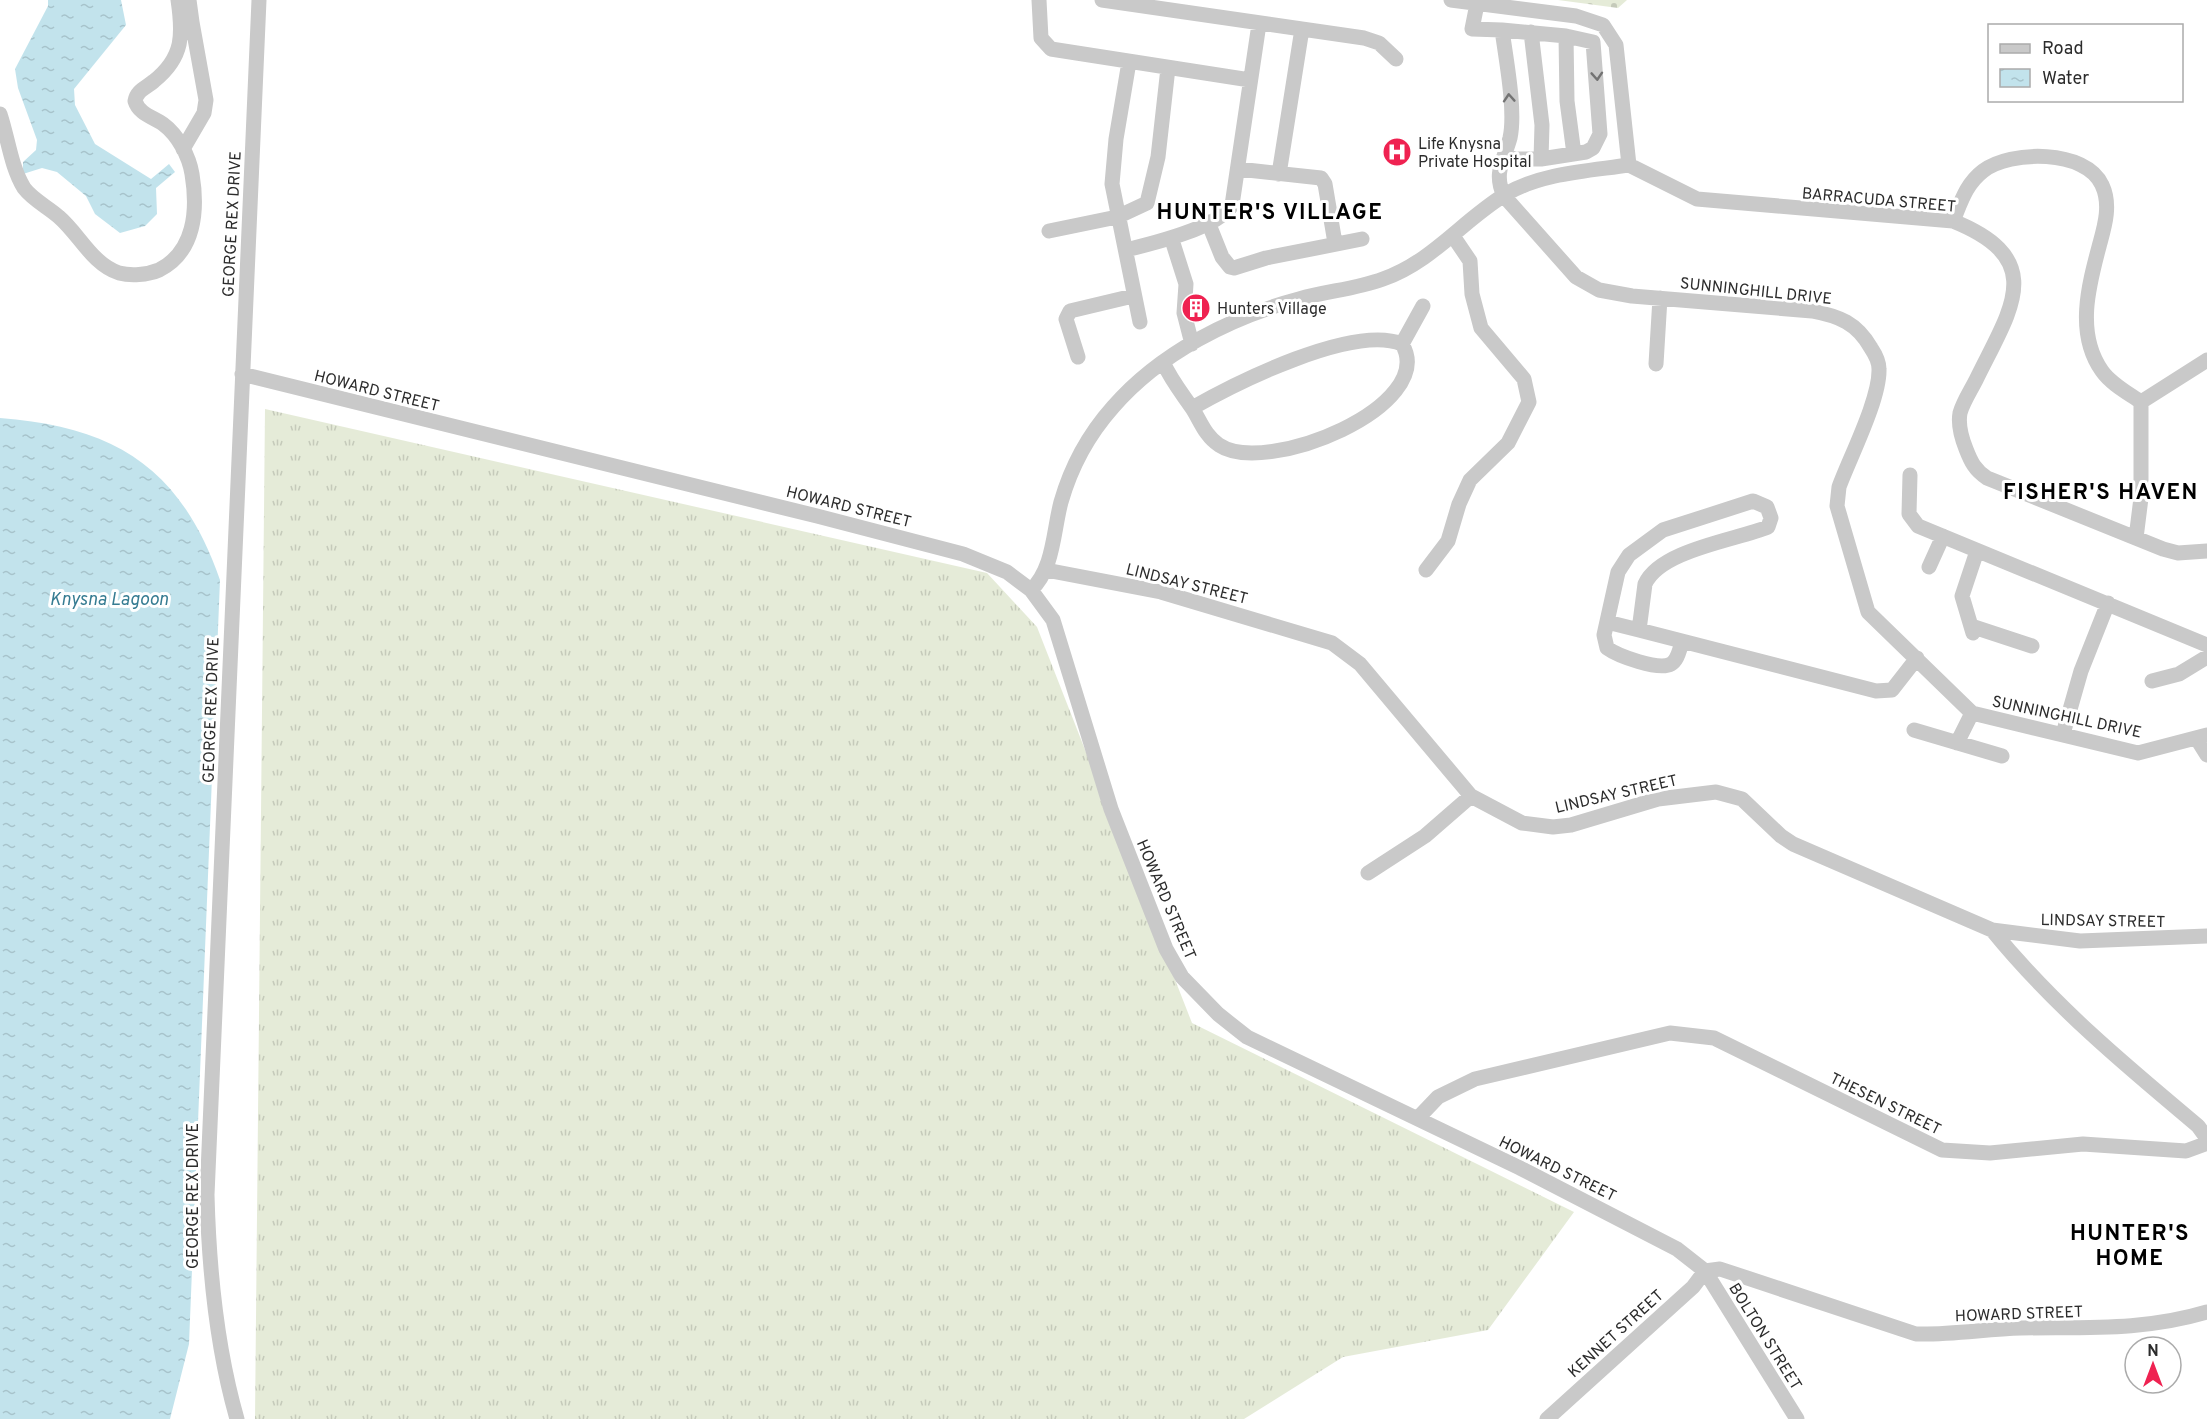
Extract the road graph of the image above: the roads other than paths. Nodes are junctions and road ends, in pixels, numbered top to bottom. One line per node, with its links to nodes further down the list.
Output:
1 (178, 0): 13 (street)
2 (189, 0): 8 (street)
3 (259, 0): 47 (street, GEORGE REX DRIVE)
4 (1039, 0): 16 (street)
5 (1102, 0): 9 (street)
6 (1451, 0): 7 (street)
7 (1477, 4): 11 (street); 24 (street)
8 (192, 22): 13 (street); 20 (street)
9 (1259, 24): 10 (street); 18 (street)
10 (1302, 29): 15 (street); 26 (street)
11 (1502, 30): 12 (street); 22 (street, one-way to 11)
12 (1531, 32): 14 (street); 23 (street)
13 (182, 36): 20 (street)
14 (1566, 36): 21 (street); 21 (street, one-way to 21)
15 (1396, 59)
16 (1129, 62): 17 (street); 28 (street)
17 (1168, 68): 18 (street); 28 (street)
18 (1250, 80): 25 (street)
19 (0, 114): 20 (street)
20 (183, 149)
21 (1574, 154): 23 (street)
22 (1505, 156): 23 (street); 27 (street)
23 (1541, 159)
24 (1629, 165): 27 (street); 29 (street, BARRACUDA STREET)
25 (1238, 169): 26 (street); 30 (street)
26 (1279, 174): 35 (street)
27 (1504, 196): 32 (street); 38 (street, SUNNINGHILL DRIVE)
28 (1117, 217): 31 (street); 36 (street)
29 (1953, 221): 48 (street); 52 (street, BARRACUDA STREET)
30 (1208, 222): 34 (street); 35 (street)
31 (1048, 231)
32 (1453, 236): 41 (street); 57 (street)
33 (1362, 239): 35 (street)
34 (1172, 240): 36 (street); 41 (street)
35 (1335, 243)
36 (1126, 250): 37 (street)
37 (1133, 296): 40 (street); 43 (street)
38 (1660, 298): 46 (street); 66 (street, SUNNINGHILL DRIVE)
39 (1424, 306): 42 (street)
40 (1140, 322)
41 (1192, 344): 45 (street)
42 (1402, 344): 49 (street); 49 (street)
43 (1078, 357)
44 (2207, 360): 48 (street)
45 (1163, 362): 49 (street); 56 (street)
46 (1656, 364)
47 (242, 374): 58 (street, HOWARD STREET); 82 (street, GEORGE REX DRIVE)
48 (2141, 402): 52 (street)
49 (1192, 408)
50 (1910, 475): 51 (street)
51 (1943, 536): 53 (street); 55 (street)
52 (2136, 538): 54 (street, BARRACUDA STREET)
53 (1977, 551): 59 (street); 64 (street)
54 (2207, 551)
55 (1929, 567)
56 (1046, 570): 58 (street); 75 (street, LINDSAY STREET)
57 (1426, 570)
58 (1031, 590): 79 (street, HOWARD STREET)
59 (2108, 603): 63 (street); 70 (street)
60 (1607, 622): 61 (street); 61 (street); 62 (street)
61 (1639, 630): 62 (street)
62 (1682, 643): 66 (street)
63 (2207, 645)
64 (2032, 646)
65 (2207, 657): 67 (street)
66 (1917, 658): 68 (street, SUNNINGHILL DRIVE)
67 (2152, 681)
68 (1972, 713): 70 (street, SUNNINGHILL DRIVE); 72 (street)
69 (1914, 730): 72 (street)
70 (2063, 735): 71 (street, SUNNINGHILL DRIVE)
71 (2202, 737): 73 (street)
72 (1957, 743): 74 (street)
73 (2207, 755)
74 (2002, 756)
75 (1470, 796): 76 (street); 77 (street, LINDSAY STREET)
76 (1368, 873)
77 (1992, 930): 78 (street, LINDSAY STREET); 79 (street, THESEN STREET)
78 (2207, 936)
79 (1418, 1118): 80 (street, HOWARD STREET)
80 (1705, 1271): 81 (street, HOWARD STREET); 83 (street, KENNET STREET); 84 (street, BOLTON STREET)
81 (2207, 1312)
82 (237, 1418)
83 (1547, 1419)
84 (1797, 1419)

